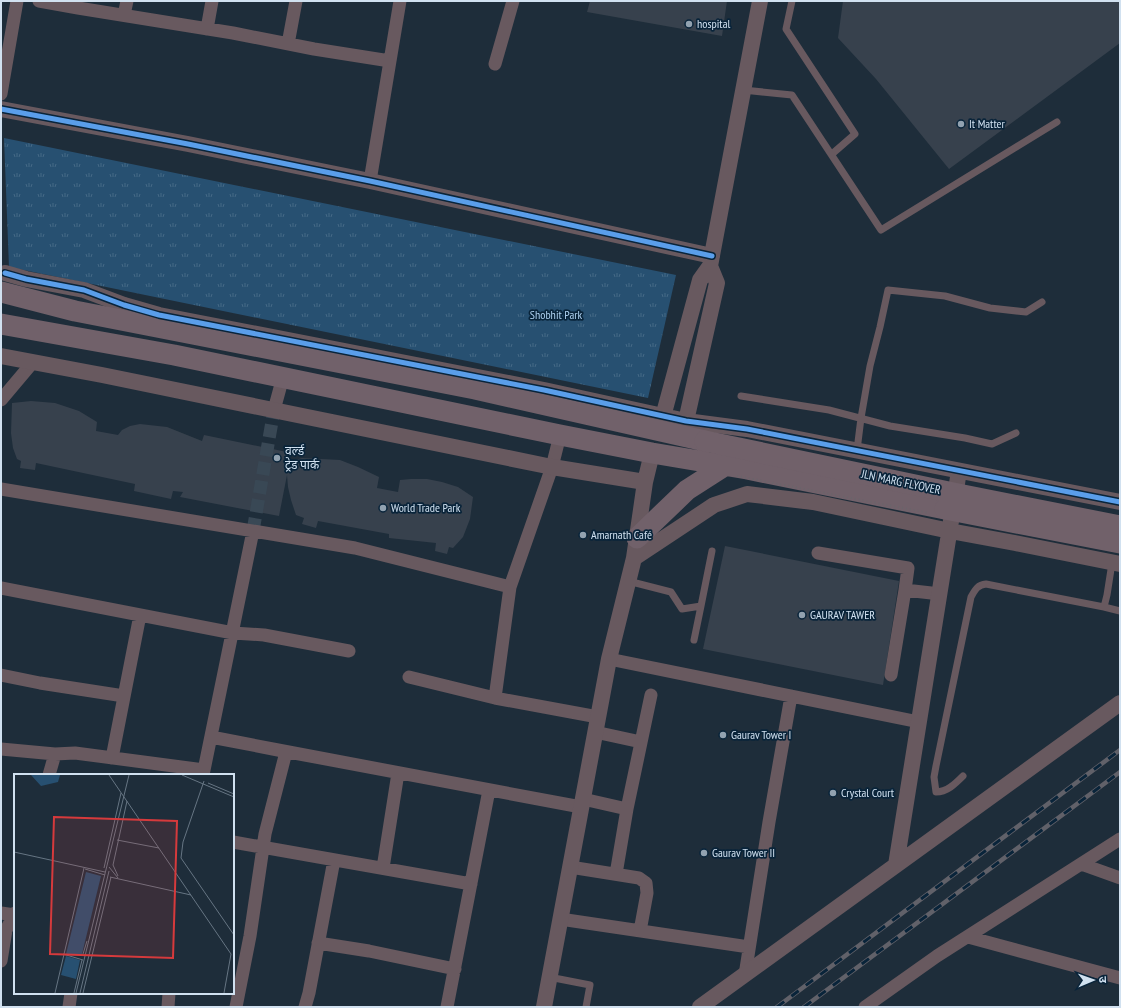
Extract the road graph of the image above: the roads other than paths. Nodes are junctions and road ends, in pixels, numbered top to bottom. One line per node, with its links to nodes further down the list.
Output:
1 (17, 1): 16 (street)
2 (40, 1): 10 (street)
3 (127, 1): 10 (street)
4 (212, 1): 11 (street)
5 (296, 1): 12 (street)
6 (400, 1): 13 (street)
7 (512, 1): 14 (street)
8 (760, 1): 15 (street)
9 (792, 1): 19 (lane)
10 (124, 15): 11 (street)
11 (207, 29): 12 (street)
12 (288, 44): 13 (street)
13 (390, 61): 20 (street)
14 (495, 64)
15 (743, 90): 19 (lane); 21 (street)
16 (1, 94)
17 (1, 109): 20 (street)
18 (1057, 122): 19 (lane)
19 (832, 154)
20 (370, 181): 21 (street)
21 (711, 261): 33 (street); 34 (street)
22 (2, 282): 24 (main road, JLN MARG FLYOVER); 24 (street)
23 (1042, 302): 32 (lane)
24 (108, 309): 33 (main road, JLN MARG FLYOVER)
25 (1, 324): 28 (main road, JLN MARG FLYOVER)
26 (8, 357): 27 (street)
27 (33, 362): 30 (street); 31 (street)
28 (283, 378): 31 (street); 36 (main road, JLN MARG FLYOVER)
29 (740, 396): 32 (lane)
30 (1, 400)
31 (274, 410): 40 (street)
32 (861, 418): 35 (lane); 37 (lane)
33 (662, 423): 34 (main road, JLN MARG FLYOVER)
34 (684, 428): 37 (street); 45 (main road, JLN MARG FLYOVER, bridge)
35 (1016, 433)
36 (560, 435): 38 (main road, JLN MARG FLYOVER); 40 (street)
37 (857, 450): 41 (street)
38 (652, 453): 39 (main road, JLN MARG FLYOVER); 42 (street)
39 (726, 465): 48 (main road, JLN MARG FLYOVER, bridge); 49 (main road)
40 (552, 467): 42 (street); 54 (street)
41 (959, 471): 44 (street); 47 (street)
42 (645, 482): 49 (street)
43 (1, 489): 46 (street)
44 (1120, 502)
45 (1120, 526)
46 (253, 531): 54 (street); 62 (street)
47 (950, 531): 49 (street); 52 (street); 57 (street)
48 (1120, 543)
49 (635, 548): 53 (street)
50 (712, 551): 58 (lane)
51 (818, 553): 56 (street)
52 (1116, 563): 59 (lane)
53 (628, 581): 58 (lane); 65 (street)
54 (510, 587): 72 (street)
55 (1, 588): 61 (street)
56 (905, 590): 57 (street); 67 (street)
57 (940, 594): 74 (street)
58 (701, 606): 63 (lane)
59 (1104, 607): 60 (lane); 85 (lane)
60 (1120, 611)
61 (140, 615): 62 (street); 70 (street)
62 (233, 633): 64 (street); 76 (street)
63 (694, 640)
64 (349, 651)
65 (609, 659): 71 (street); 75 (street)
66 (1, 675): 70 (street)
67 (891, 675)
68 (409, 677): 72 (street)
69 (651, 695): 77 (street)
70 (124, 696): 81 (street)
71 (791, 696): 74 (street); 107 (street)
72 (495, 698): 75 (street)
73 (1120, 703): 94 (street)
74 (919, 722): 94 (street)
75 (597, 724): 77 (street); 87 (street)
76 (211, 737): 79 (street); 82 (street)
77 (641, 742): 88 (street)
78 (1, 749): 80 (street)
79 (286, 752): 83 (street); 91 (street)
80 (55, 754): 81 (street); 84 (street)
81 (112, 758): 82 (street)
82 (204, 773)
83 (398, 773): 86 (street); 96 (street)
84 (50, 774)
85 (963, 776)
86 (489, 790): 87 (street); 99 (street)
87 (582, 803): 88 (street); 95 (street)
88 (627, 809): 97 (street)
89 (1120, 839): 93 (street)
90 (234, 842): 91 (street)
91 (263, 847): 92 (street); 117 (street)
92 (334, 860): 96 (street); 106 (street)
93 (1081, 864): 98 (street); 105 (street)
94 (896, 865): 110 (street)
95 (570, 866): 97 (street); 103 (street)
96 (383, 868): 99 (street)
97 (616, 874): 104 (street)
98 (1120, 878)
99 (471, 884): 109 (street)
100 (1, 913): 101 (street)
101 (14, 915)
102 (14, 917): 108 (street)
103 (560, 919): 104 (street); 111 (street)
104 (640, 931): 107 (street)
105 (968, 937): 112 (street); 123 (street)
106 (318, 942): 109 (street); 118 (street)
107 (749, 947): 110 (street)
108 (1, 961)
109 (455, 969): 119 (street)
110 (745, 974): 122 (street)
111 (549, 977): 120 (street); 121 (lane)
112 (1120, 978)
113 (71, 994): 115 (street)
114 (169, 994): 116 (street)
115 (69, 1007)
116 (168, 1007)
117 (236, 1007)
118 (305, 1007)
119 (447, 1007)
120 (544, 1007)
121 (586, 1007)
122 (700, 1007)
123 (865, 1007)

